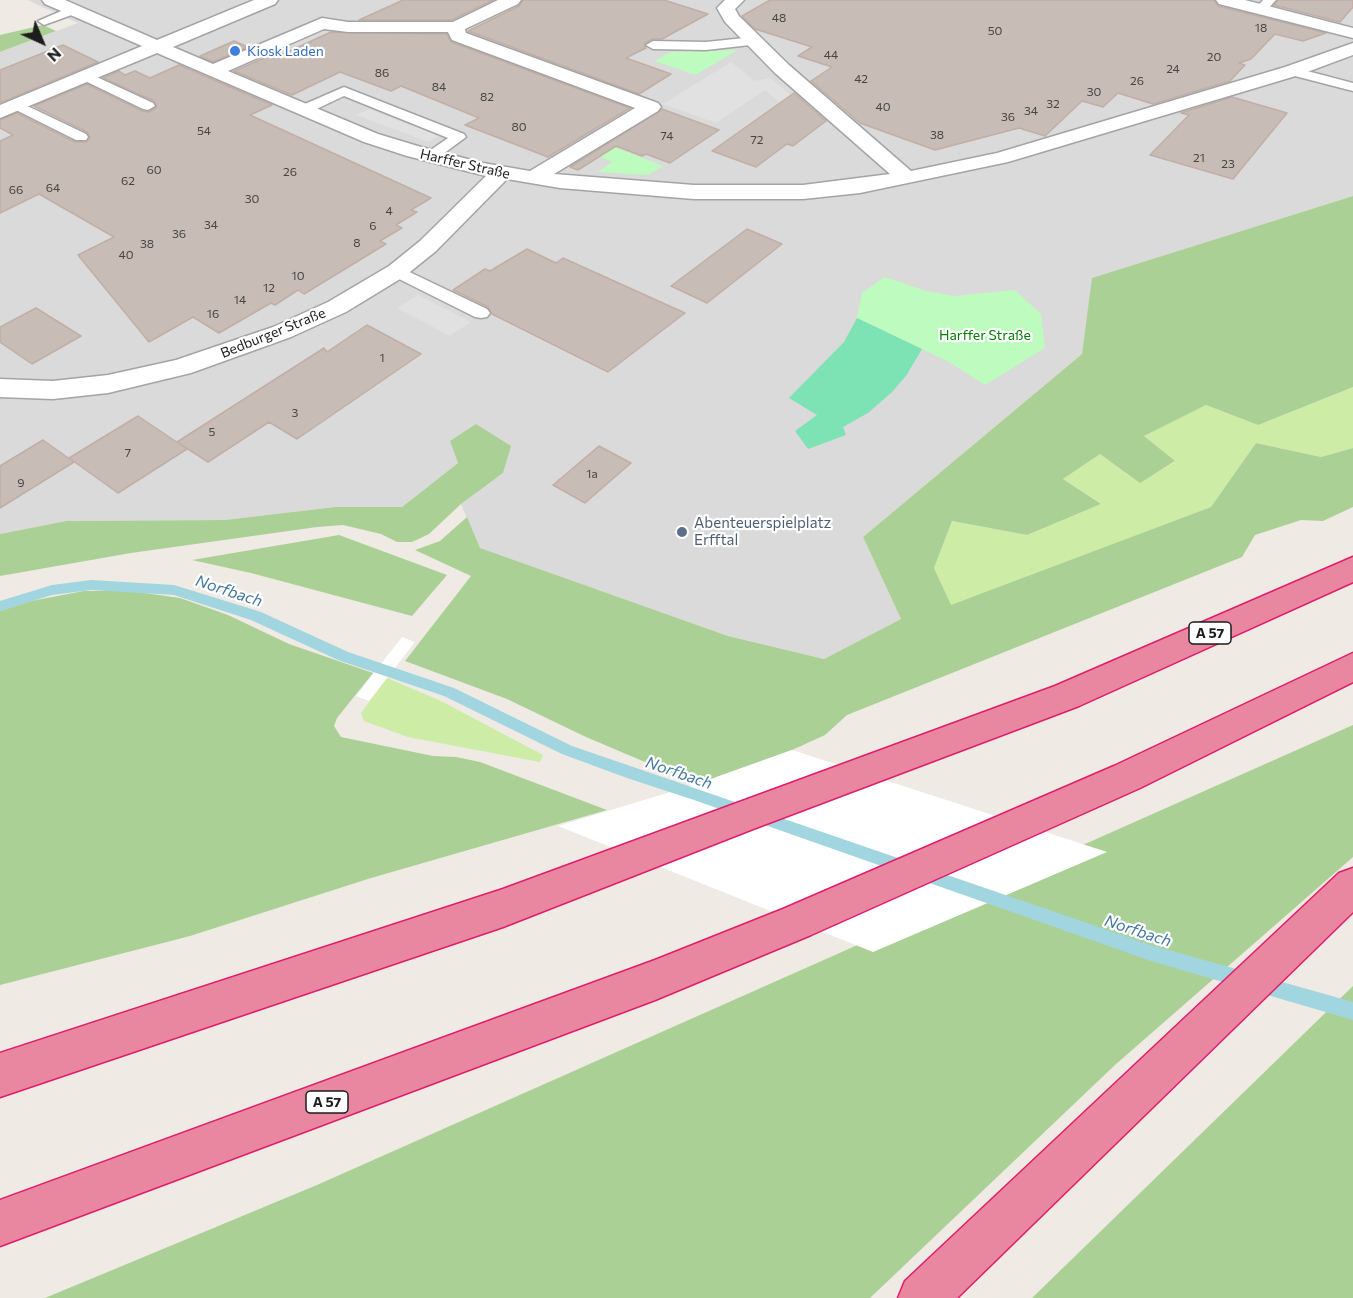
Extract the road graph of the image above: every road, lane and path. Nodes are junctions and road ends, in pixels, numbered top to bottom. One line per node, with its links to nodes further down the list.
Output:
1 (51, 0): 7 (street, Harffer Straße)
2 (269, 0): 13 (street)
3 (512, 0): 9 (street)
4 (735, 0): 11 (street)
5 (1225, 0): 6 (street)
6 (1266, 5): 10 (street)
7 (73, 10): 8 (lane); 13 (street, Harffer Straße)
8 (44, 21)
9 (456, 27): 15 (street); 25 (street)
10 (1353, 33)
11 (754, 40): 12 (lane); 26 (street)
12 (653, 45)
13 (158, 47): 15 (street, Harffer Straße); 17 (street)
14 (1353, 49): 16 (street, Harffer Straße)
15 (212, 71): 21 (street, Harffer Straße)
16 (1292, 71): 18 (lane); 26 (street, Harffer Straße)
17 (86, 76): 19 (lane); 20 (street)
18 (1353, 87)
19 (148, 106)
20 (9, 108): 22 (lane)
21 (303, 110): 23 (street, Harffer Straße); 23 (lane)
22 (81, 137)
23 (430, 157): 24 (street, Harffer Straße)
24 (501, 173): 25 (street, Harffer Straße); 27 (street, Bedburger Straße)
25 (533, 178): 26 (street, Harffer Straße)
26 (907, 178)
27 (397, 271): 28 (lane); 29 (street, Bedburger Straße)
28 (481, 313)
29 (0, 388)
30 (1353, 569): 33 (highway, A 57)
31 (1353, 667): 34 (highway, A 57)
32 (1353, 886): 35 (highway)
33 (0, 1075)
34 (0, 1223)
35 (922, 1298)

